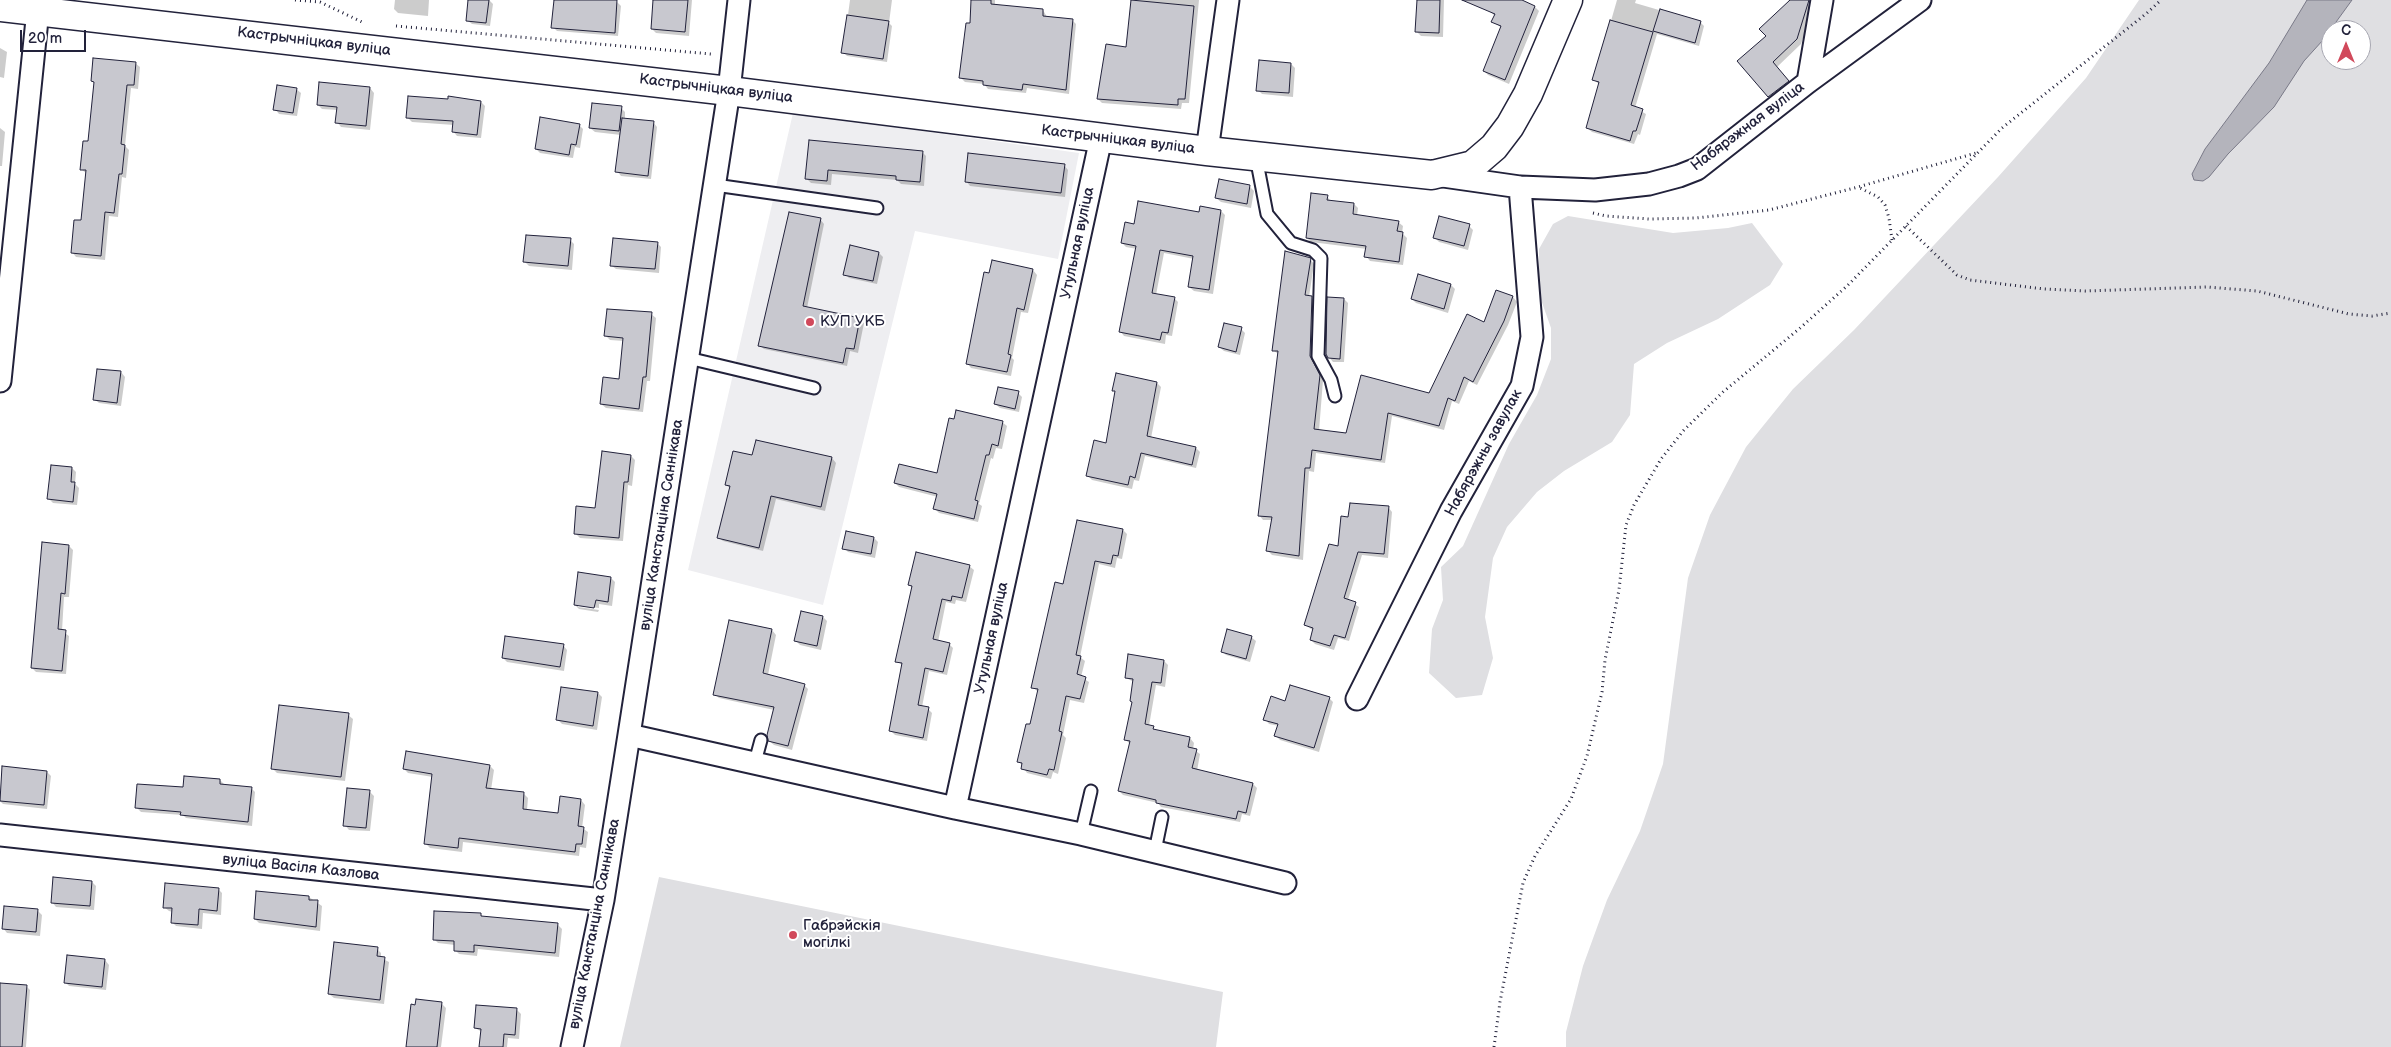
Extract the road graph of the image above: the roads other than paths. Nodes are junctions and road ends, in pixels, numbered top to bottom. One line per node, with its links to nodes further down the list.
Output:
1 (739, 0): 9 (street, вуліца Канстанціна Саннікава)
2 (1228, 0): 11 (street)
3 (1568, 0): 13 (main road, Кастрычніцкая вуліца)
4 (1822, 0): 8 (street)
5 (1920, 0): 8 (street, Набярэжная вуліца)
6 (38, 5): 7 (main road, Кастрычніцкая вуліца); 9 (main road, Кастрычніцкая вуліца); 18 (street)
7 (0, 7)
8 (1808, 82): 15 (street, Набярэжная вуліца)
9 (729, 91): 10 (main road, Кастрычніцкая вуліца); 14 (street, вуліца Канстанціна Саннікава)
10 (1101, 138): 11 (main road, Кастрычніцкая вуліца); 26 (street, Утульная вуліца)
11 (1207, 150): 12 (main road, Кастрычніцкая вуліца)
12 (1255, 155): 13 (main road, Кастрычніцкая вуліца); 20 (lane)
13 (1432, 175): 15 (street, Набярэжная вуліца)
14 (715, 185): 16 (lane); 17 (street, вуліца Канстанціна Саннікава)
15 (1520, 187): 21 (street, Набярэжны завулак)
16 (877, 208)
17 (688, 358): 19 (lane); 22 (street, вуліца Канстанціна Саннікава)
18 (0, 381)
19 (814, 388)
20 (1335, 396)
21 (1357, 699)
22 (629, 735): 24 (street); 32 (street, вуліца Канстанціна Саннікава)
23 (761, 740): 24 (lane)
24 (755, 762): 26 (street)
25 (1091, 791): 28 (lane)
26 (955, 808): 28 (street)
27 (1162, 818): 30 (lane)
28 (1080, 834): 30 (street)
29 (0, 835): 32 (street, вуліца Васіля Казлова)
30 (1155, 851): 31 (street)
31 (1284, 883)
32 (603, 900): 33 (street, вуліца Канстанціна Саннікава)
33 (572, 1047)

